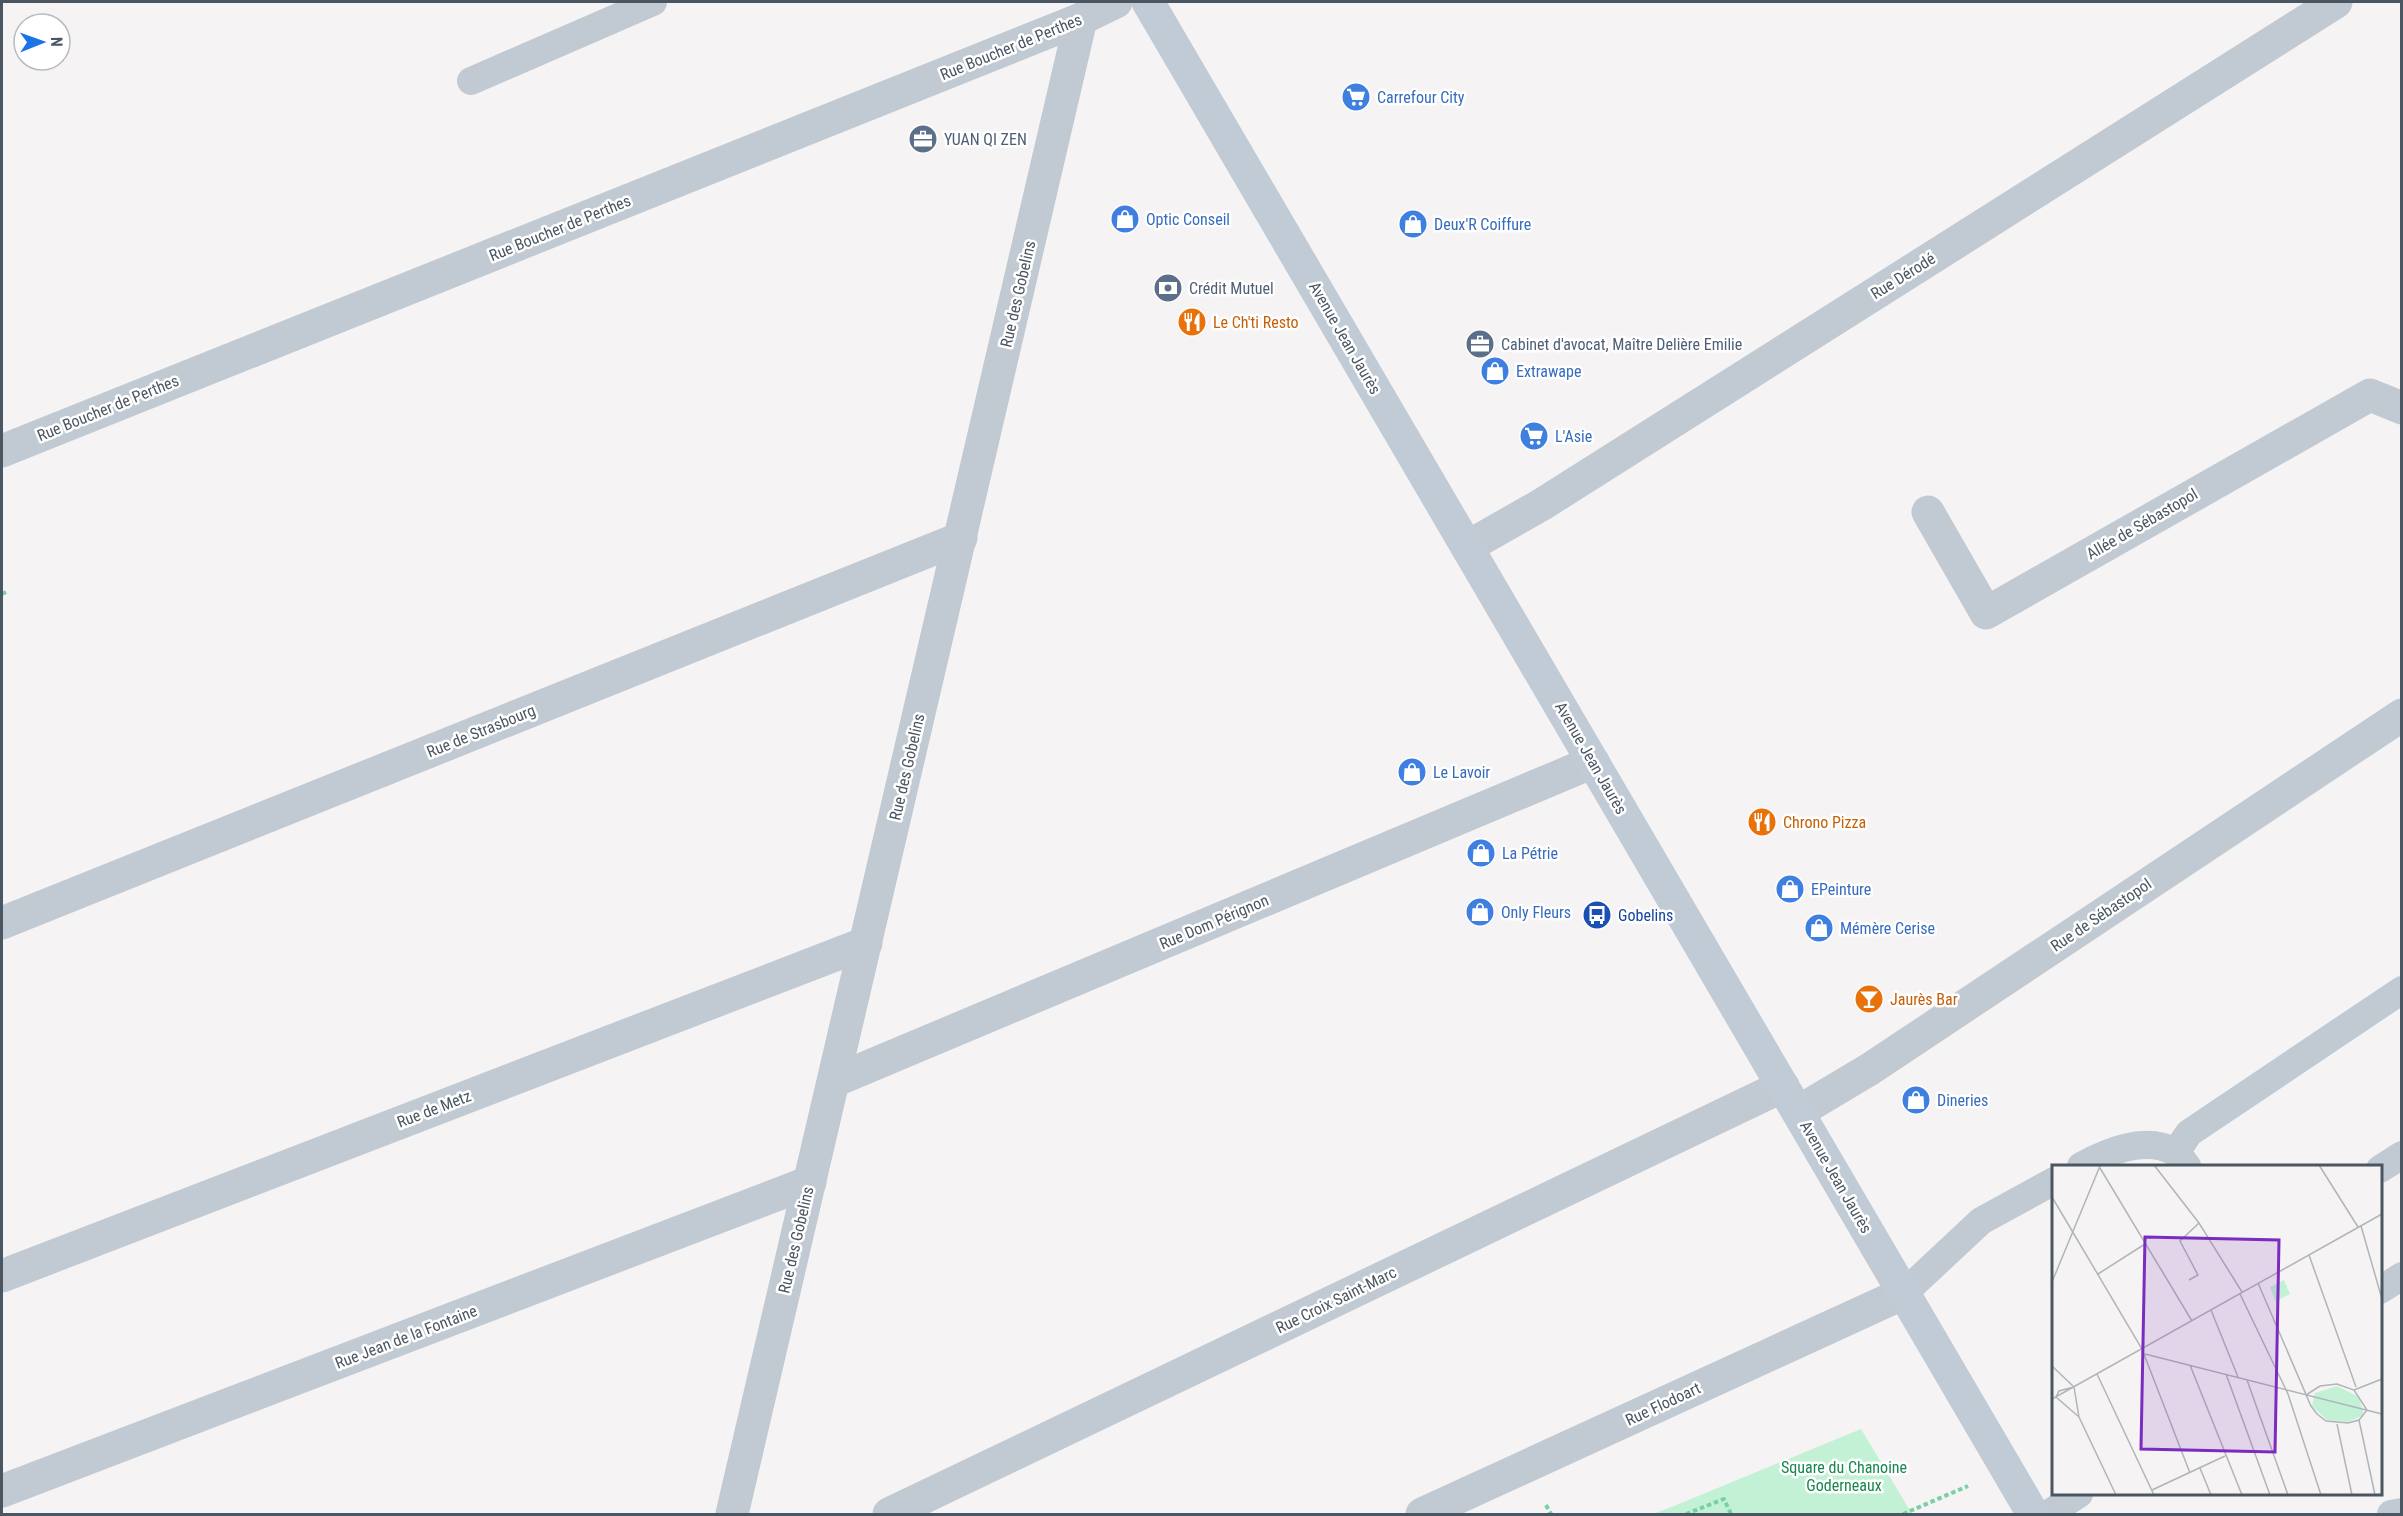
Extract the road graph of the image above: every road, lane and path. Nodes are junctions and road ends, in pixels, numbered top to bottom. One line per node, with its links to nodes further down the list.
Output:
1 (653, 2): 6 (lane)
2 (1116, 2): 5 (street, Rue Boucher de Perthes)
3 (1148, 2): 11 (main road, Avenue Jean Jaurès)
4 (2332, 3): 11 (street, Rue Dérodé)
5 (1081, 19): 8 (street, Rue Boucher de Perthes); 10 (street, Rue des Gobelins)
6 (471, 81)
7 (2402, 408): 9 (street, Allée de Sébastopol)
8 (2, 451)
9 (1928, 512)
10 (961, 538): 14 (street, Rue de Strasbourg); 15 (street, Rue des Gobelins)
11 (1467, 547): 13 (main road, Avenue Jean Jaurès)
12 (2402, 715): 18 (street, Rue de Sébastopol)
13 (1593, 762): 17 (street, Rue Dom Pérignon); 18 (main road, Avenue Jean Jaurès)
14 (2, 923)
15 (866, 943): 17 (street, Rue des Gobelins); 25 (street, Rue de Metz)
16 (2402, 990): 20 (lane)
17 (834, 1082): 23 (street, Rue des Gobelins)
18 (1790, 1099): 28 (main road, Avenue Jean Jaurès); 34 (street, Rue Croix Saint-Marc)
19 (2402, 1155): 22 (lane)
20 (2182, 1159): 21 (lane)
21 (2085, 1165)
22 (2382, 1168)
23 (810, 1182): 30 (street, Rue Jean de la Fontaine); 33 (street, Rue des Gobelins)
24 (2052, 1183): 28 (lane)
25 (2, 1276)
26 (2402, 1276): 27 (lane)
27 (2382, 1289)
28 (1904, 1293): 29 (main road, Avenue Jean Jaurès); 35 (street, Rue Flodoart)
29 (2007, 1469): 38 (path); 39 (main road, Avenue Jean Jaurès)
30 (2, 1491)
31 (2078, 1495): 40 (lane)
32 (2402, 1512): 41 (lane)
33 (732, 1515)
34 (889, 1515)
35 (1422, 1515)
36 (1686, 1515): 37 (path)
37 (1731, 1515)
38 (1903, 1515)
39 (2033, 1515)
40 (2048, 1515)
41 (2391, 1515)

